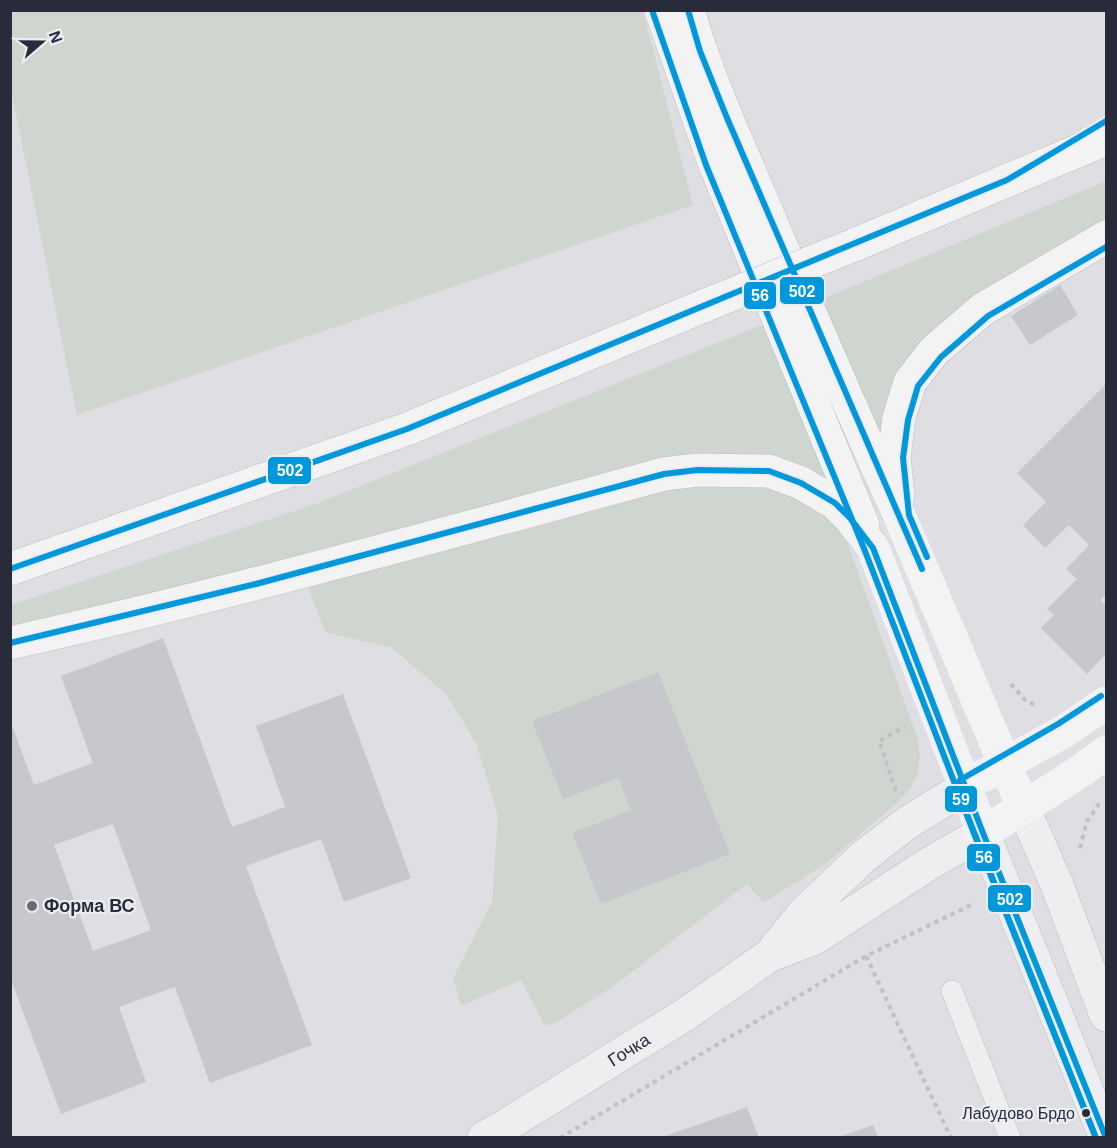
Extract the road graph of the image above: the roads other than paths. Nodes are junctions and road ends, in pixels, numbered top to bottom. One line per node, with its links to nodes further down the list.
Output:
1 (660, 10): 8 (main road)
2 (688, 10): 7 (main road)
3 (1107, 121): 5 (main road)
4 (1107, 139): 5 (main road)
5 (1007, 180): 9 (main road, bridge)
6 (1107, 237): 7 (main road)
7 (900, 517): 13 (main road)
8 (873, 548): 10 (main road); 14 (main road)
9 (10, 569)
10 (10, 643)
11 (1107, 703): 13 (main road)
12 (1094, 762): 15 (main road, Гочка)
13 (1005, 764): 14 (main road); 15 (main road)
14 (965, 787): 16 (main road); 17 (street, Гочка)
15 (1023, 807): 16 (main road, Гочка); 19 (street)
16 (983, 833): 17 (street, Гочка); 22 (street)
17 (770, 955): 20 (street, Гочка)
18 (952, 991): 21 (lane)
19 (1107, 1015)
20 (484, 1137)
21 (1010, 1137)
22 (1106, 1137)

